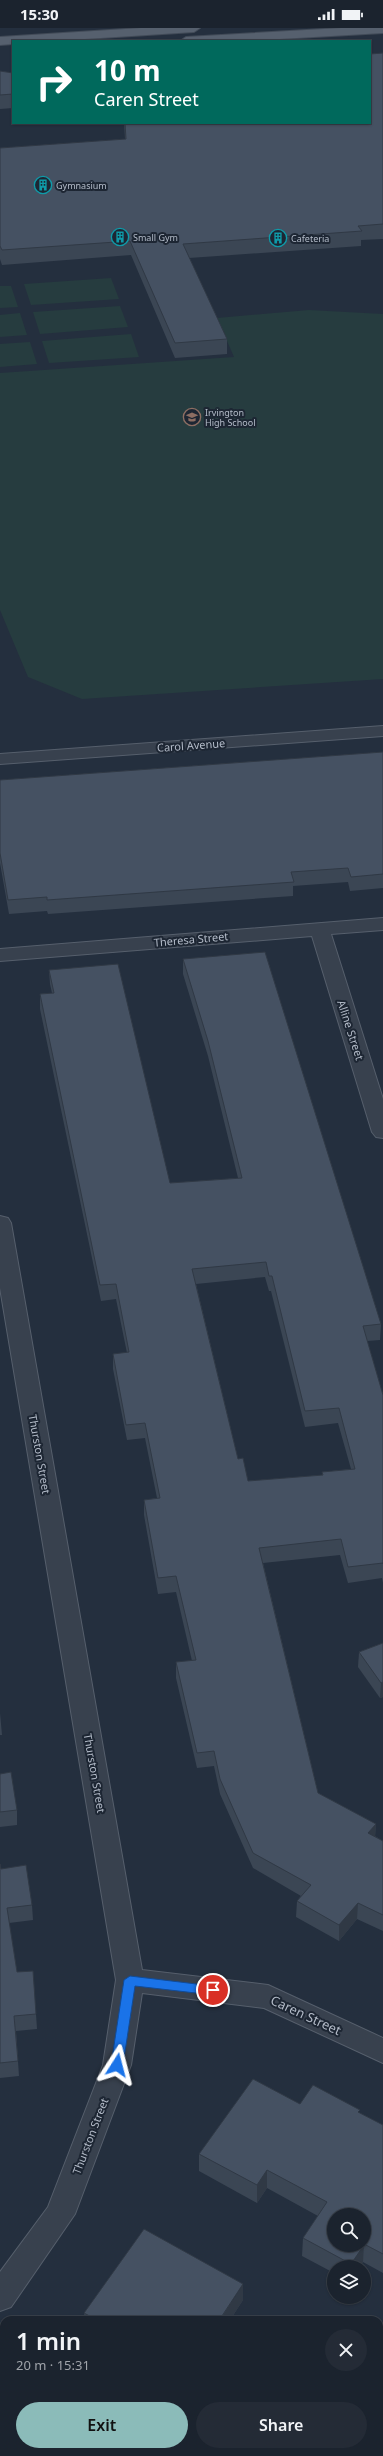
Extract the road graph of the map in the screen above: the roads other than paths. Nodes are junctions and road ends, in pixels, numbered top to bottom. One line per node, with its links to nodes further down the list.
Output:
1 (194, 28): 4 (main road)
2 (383, 29): 5 (main road)
3 (12, 40): 6 (main road)
4 (15, 40)
5 (202, 40)
6 (0, 41)
7 (0, 52): 8 (main road)
8 (12, 52)
9 (383, 732): 10 (street, Carol Avenue)
10 (0, 759)
11 (383, 924): 12 (street, Theresa Street)
12 (319, 928): 13 (street, Theresa Street); 14 (street, Alline Street)
13 (0, 955)
14 (383, 1132)
15 (0, 1223): 16 (street, Thurston Street)
16 (130, 1980): 17 (street, Caren Street); 18 (street, Thurston Street)
17 (383, 2051)
18 (0, 2297)

